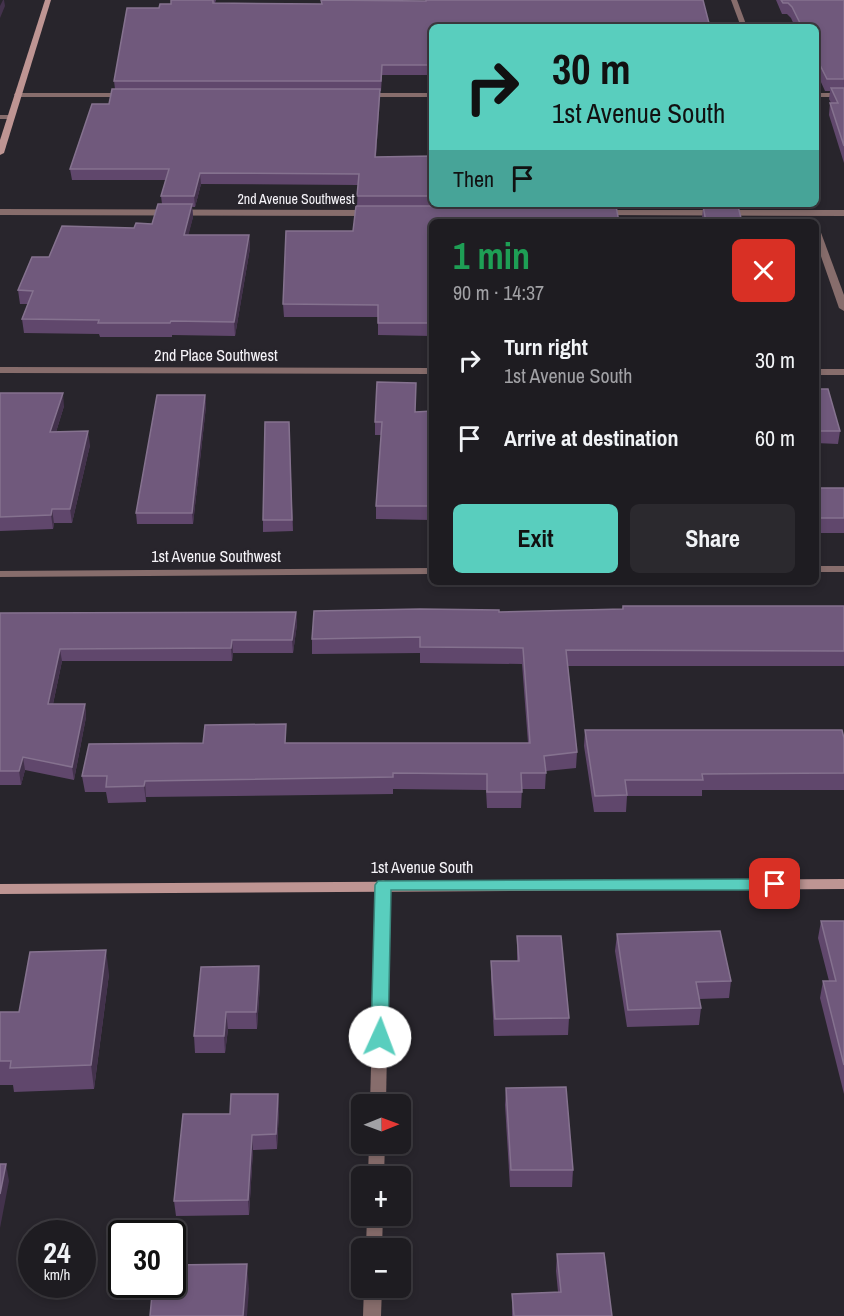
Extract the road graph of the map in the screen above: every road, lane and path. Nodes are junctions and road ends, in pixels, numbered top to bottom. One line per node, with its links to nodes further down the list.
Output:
1 (48, 0): 5 (street)
2 (734, 0): 3 (street)
3 (743, 24)
4 (844, 94): 9 (street)
5 (18, 95): 6 (street); 11 (street)
6 (136, 95)
7 (349, 95): 8 (street)
8 (429, 95)
9 (819, 95)
10 (0, 117): 11 (street)
11 (11, 117): 12 (street)
12 (0, 153)
13 (0, 212): 14 (street, 2nd Avenue Southwest)
14 (381, 213)
15 (596, 213): 16 (street)
16 (810, 213): 17 (street)
17 (844, 213)
18 (819, 238): 19 (street)
19 (844, 308)
20 (0, 370): 21 (street, 2nd Place Southwest)
21 (429, 371)
22 (819, 372): 23 (street)
23 (844, 372)
24 (819, 569): 25 (street)
25 (844, 569)
26 (429, 571): 27 (street, 1st Avenue Southwest)
27 (0, 574)
28 (844, 884): 29 (street, 1st Avenue South)
29 (383, 885): 30 (street, 1st Avenue South); 31 (street)
30 (0, 889)
31 (378, 1094)
32 (373, 1298): 33 (street)
33 (372, 1316)

